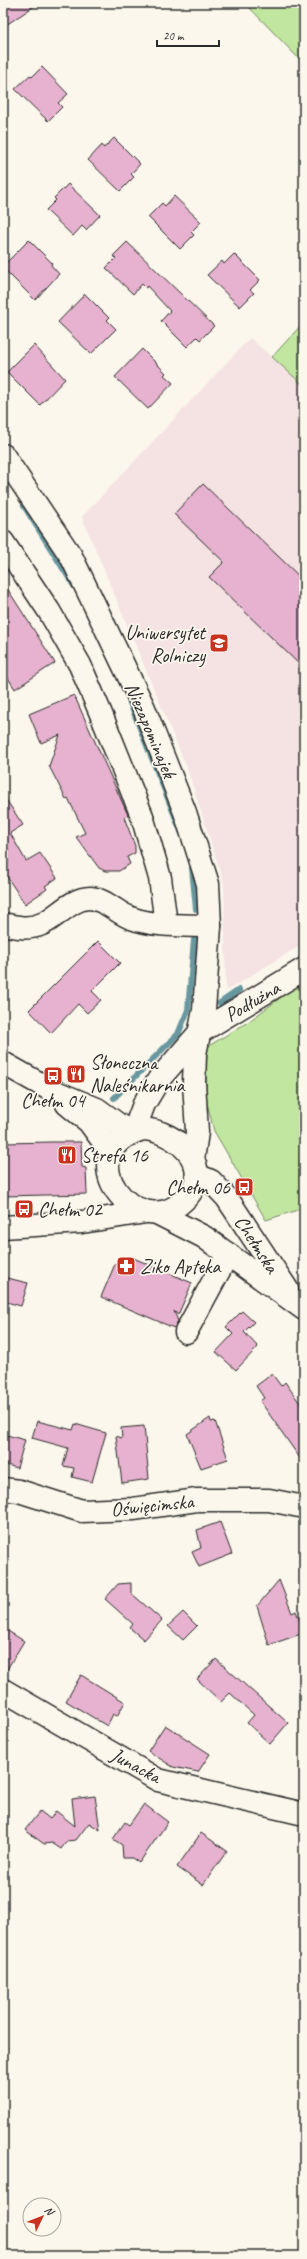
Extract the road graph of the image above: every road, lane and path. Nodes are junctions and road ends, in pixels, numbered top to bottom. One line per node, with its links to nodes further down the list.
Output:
1 (3, 455): 5 (street, Niezapominajek)
2 (3, 542): 4 (street)
3 (3, 924): 4 (street)
4 (166, 924): 5 (street)
5 (210, 926): 7 (street, Niezapominajek)
6 (304, 969): 7 (street, Podłużna)
7 (200, 1032): 10 (street, Podłużna); 12 (street)
8 (3, 1064): 9 (street)
9 (51, 1090): 10 (street); 11 (street)
10 (132, 1132): 11 (street); 12 (street)
11 (111, 1152): 13 (street)
12 (195, 1167): 14 (street); 18 (street, Chełmska)
13 (110, 1177): 14 (street); 15 (street)
14 (151, 1212): 15 (street); 17 (street, Chełmska)
15 (82, 1222): 16 (street)
16 (3, 1227)
17 (228, 1254): 18 (street, Chełmska); 19 (street)
18 (300, 1305)
19 (186, 1332)
20 (3, 1489): 21 (street, Oświęcimska)
21 (304, 1507)
22 (3, 1690): 23 (street, Junacka)
23 (304, 1814)

